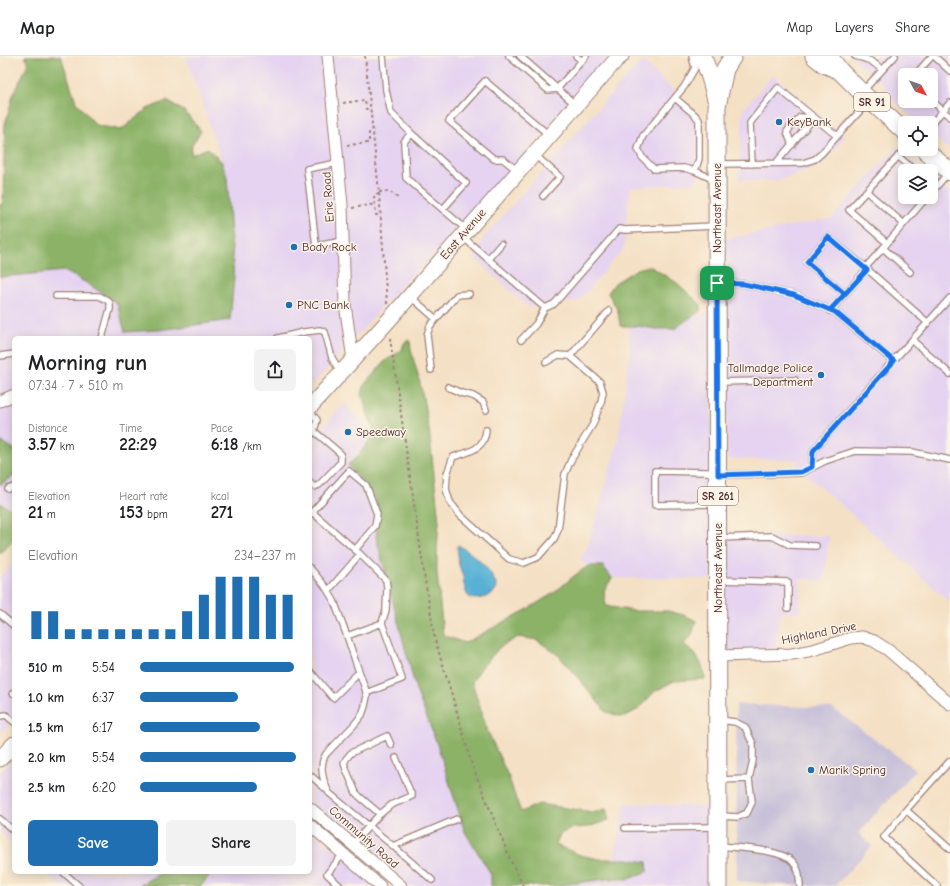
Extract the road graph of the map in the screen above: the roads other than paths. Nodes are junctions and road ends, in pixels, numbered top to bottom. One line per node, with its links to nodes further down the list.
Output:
1 (328, 56): 41 (street, Erie Road)
2 (383, 56): 34 (lane)
3 (509, 56): 20 (lane)
4 (520, 56): 20 (lane)
5 (576, 56): 15 (lane)
6 (692, 56): 22 (lane)
7 (702, 56): 25 (main road, Northeast Avenue / SR 261)
8 (733, 56): 25 (main road, Northeast Avenue / SR 261)
9 (814, 56): 18 (main road, SR 91)
10 (829, 56): 18 (main road, SR 91)
11 (855, 56): 17 (lane)
12 (895, 56): 17 (lane)
13 (933, 56): 16 (lane); 19 (lane)
14 (618, 57): 24 (main road, East Avenue)
15 (584, 58): 20 (lane)
16 (922, 68)
17 (882, 70): 21 (lane)
18 (840, 71): 21 (main road, SR 91)
19 (950, 71)
20 (557, 89): 24 (lane)
21 (866, 97): 32 (main road, SR 91); 36 (lane)
22 (675, 98): 46 (lane); 46 (lane)
23 (950, 103): 27 (lane)
24 (576, 105): 35 (main road, East Avenue)
25 (717, 106): 43 (main road, Northeast Avenue / SR 261)
26 (938, 106): 27 (lane)
27 (943, 111): 28 (lane); 29 (lane)
28 (938, 116)
29 (950, 117)
30 (814, 118): 31 (lane); 36 (lane); 37 (lane); 44 (lane)
31 (796, 122)
32 (898, 126)
33 (790, 128): 37 (lane)
34 (411, 133): 54 (lane); 54 (lane)
35 (549, 136): 38 (main road, East Avenue); 47 (lane)
36 (836, 136): 42 (lane)
37 (792, 145): 42 (lane)
38 (534, 154): 47 (main road, East Avenue); 52 (lane)
39 (898, 156): 45 (lane); 51 (lane)
40 (932, 156): 48 (main road)
41 (338, 163): 58 (street, Erie Road); 58 (lane)
42 (776, 163): 44 (lane)
43 (717, 164): 44 (lane); 49 (main road, Northeast Avenue / SR 261)
44 (752, 164)
45 (907, 164)
46 (696, 171): 49 (lane)
47 (518, 172): 57 (main road, East Avenue)
48 (950, 172): 50 (lane)
49 (717, 181): 56 (main road, Northeast Avenue / SR 261)
50 (938, 183)
51 (867, 192): 55 (lane); 59 (lane)
52 (543, 196)
53 (922, 204): 55 (lane)
54 (443, 209): 57 (lane)
55 (904, 224): 59 (lane)
56 (717, 226): 65 (main road, Northeast Avenue / SR 261); 71 (lane)
57 (464, 233): 62 (lane); 69 (main road, East Avenue)
58 (343, 241): 83 (street, Erie Road)
59 (887, 243): 61 (lane)
60 (501, 244): 62 (lane)
61 (883, 248): 63 (lane); 64 (lane)
62 (488, 259): 71 (lane)
63 (866, 269): 67 (lane); 67 (lane); 75 (lane)
64 (910, 272)
65 (717, 283): 72 (lane); 90 (main road, Northeast Avenue / SR 261)
66 (469, 294): 74 (lane)
67 (845, 294): 72 (lane)
68 (56, 296): 76 (lane)
69 (409, 296): 74 (lane); 83 (main road, East Avenue)
70 (950, 298): 75 (lane)
71 (545, 308): 78 (lane)
72 (830, 310): 84 (lane)
73 (609, 312): 82 (lane)
74 (436, 319): 86 (lane)
75 (928, 323): 79 (lane)
76 (103, 336)
77 (287, 336): 87 (lane)
78 (521, 340)
79 (912, 340): 84 (lane); 88 (lane)
80 (12, 354): 81 (lane)
81 (0, 356)
82 (570, 356): 85 (lane); 97 (lane)
83 (353, 360): 87 (main road, East Avenue)
84 (894, 361): 101 (lane)
85 (546, 362)
86 (431, 370)
87 (341, 373): 94 (main road, East Avenue)
88 (950, 374)
89 (795, 380): 90 (lane)
90 (717, 382): 102 (main road, Northeast Avenue / SR 261)
91 (448, 387): 95 (lane)
92 (12, 396): 93 (street)
93 (0, 401)
94 (312, 405)
95 (486, 410)
96 (312, 414): 98 (lane)
97 (486, 430)
98 (314, 431): 99 (lane); 103 (lane)
99 (312, 434)
100 (950, 460): 101 (lane)
101 (812, 467): 102 (lane)
102 (718, 475): 104 (main road, Northeast Avenue / SR 261); 104 (lane)
103 (312, 485)
104 (718, 504): 107 (main road, Northeast Avenue / SR 261)
105 (312, 512): 109 (lane)
106 (312, 514): 109 (lane)
107 (718, 538): 108 (lane); 112 (main road, Northeast Avenue / SR 261)
108 (816, 546)
109 (355, 550): 110 (lane)
110 (360, 554): 113 (lane); 116 (lane)
111 (312, 571): 113 (lane)
112 (718, 580): 114 (lane); 119 (main road, Northeast Avenue / SR 261)
113 (328, 591): 118 (lane)
114 (788, 608)
115 (0, 614): 117 (lane)
116 (382, 623): 118 (lane); 122 (lane)
117 (12, 624)
118 (347, 636): 120 (lane)
119 (718, 656): 123 (street, Highland Drive); 126 (main road, Northeast Avenue / SR 261)
120 (359, 672): 121 (lane); 122 (lane)
121 (312, 673)
122 (366, 693): 135 (lane)
123 (950, 704)
124 (0, 716): 125 (lane)
125 (12, 720)
126 (718, 720): 133 (lane); 134 (main road, Northeast Avenue / SR 261)
127 (391, 745): 138 (lane)
128 (12, 746): 130 (main road)
129 (396, 758): 138 (lane)
130 (0, 760)
131 (950, 761): 137 (lane)
132 (312, 777): 135 (lane)
133 (749, 779): 134 (lane); 141 (lane)
134 (718, 780): 141 (main road, Northeast Avenue / SR 261)
135 (328, 790): 143 (lane)
136 (312, 810): 146 (street, Community Road)
137 (906, 810): 149 (lane); 159 (lane)
138 (380, 814): 143 (lane)
139 (0, 819): 145 (lane)
140 (457, 819): 147 (lane)
141 (718, 821): 144 (lane); 148 (main road, Northeast Avenue / SR 261)
142 (312, 827): 150 (street)
143 (369, 827): 146 (lane); 147 (lane)
144 (625, 828)
145 (12, 829)
146 (353, 844): 150 (street); 156 (street, Community Road)
147 (393, 846): 152 (lane)
148 (718, 846): 157 (main road, Northeast Avenue / SR 261); 158 (lane)
149 (950, 849)
150 (343, 854): 154 (lane); 155 (street)
151 (65, 874): 153 (lane)
152 (432, 880)
153 (79, 886)
154 (340, 886)
155 (380, 886)
156 (401, 886)
157 (718, 886)
158 (800, 886)
159 (937, 886)

